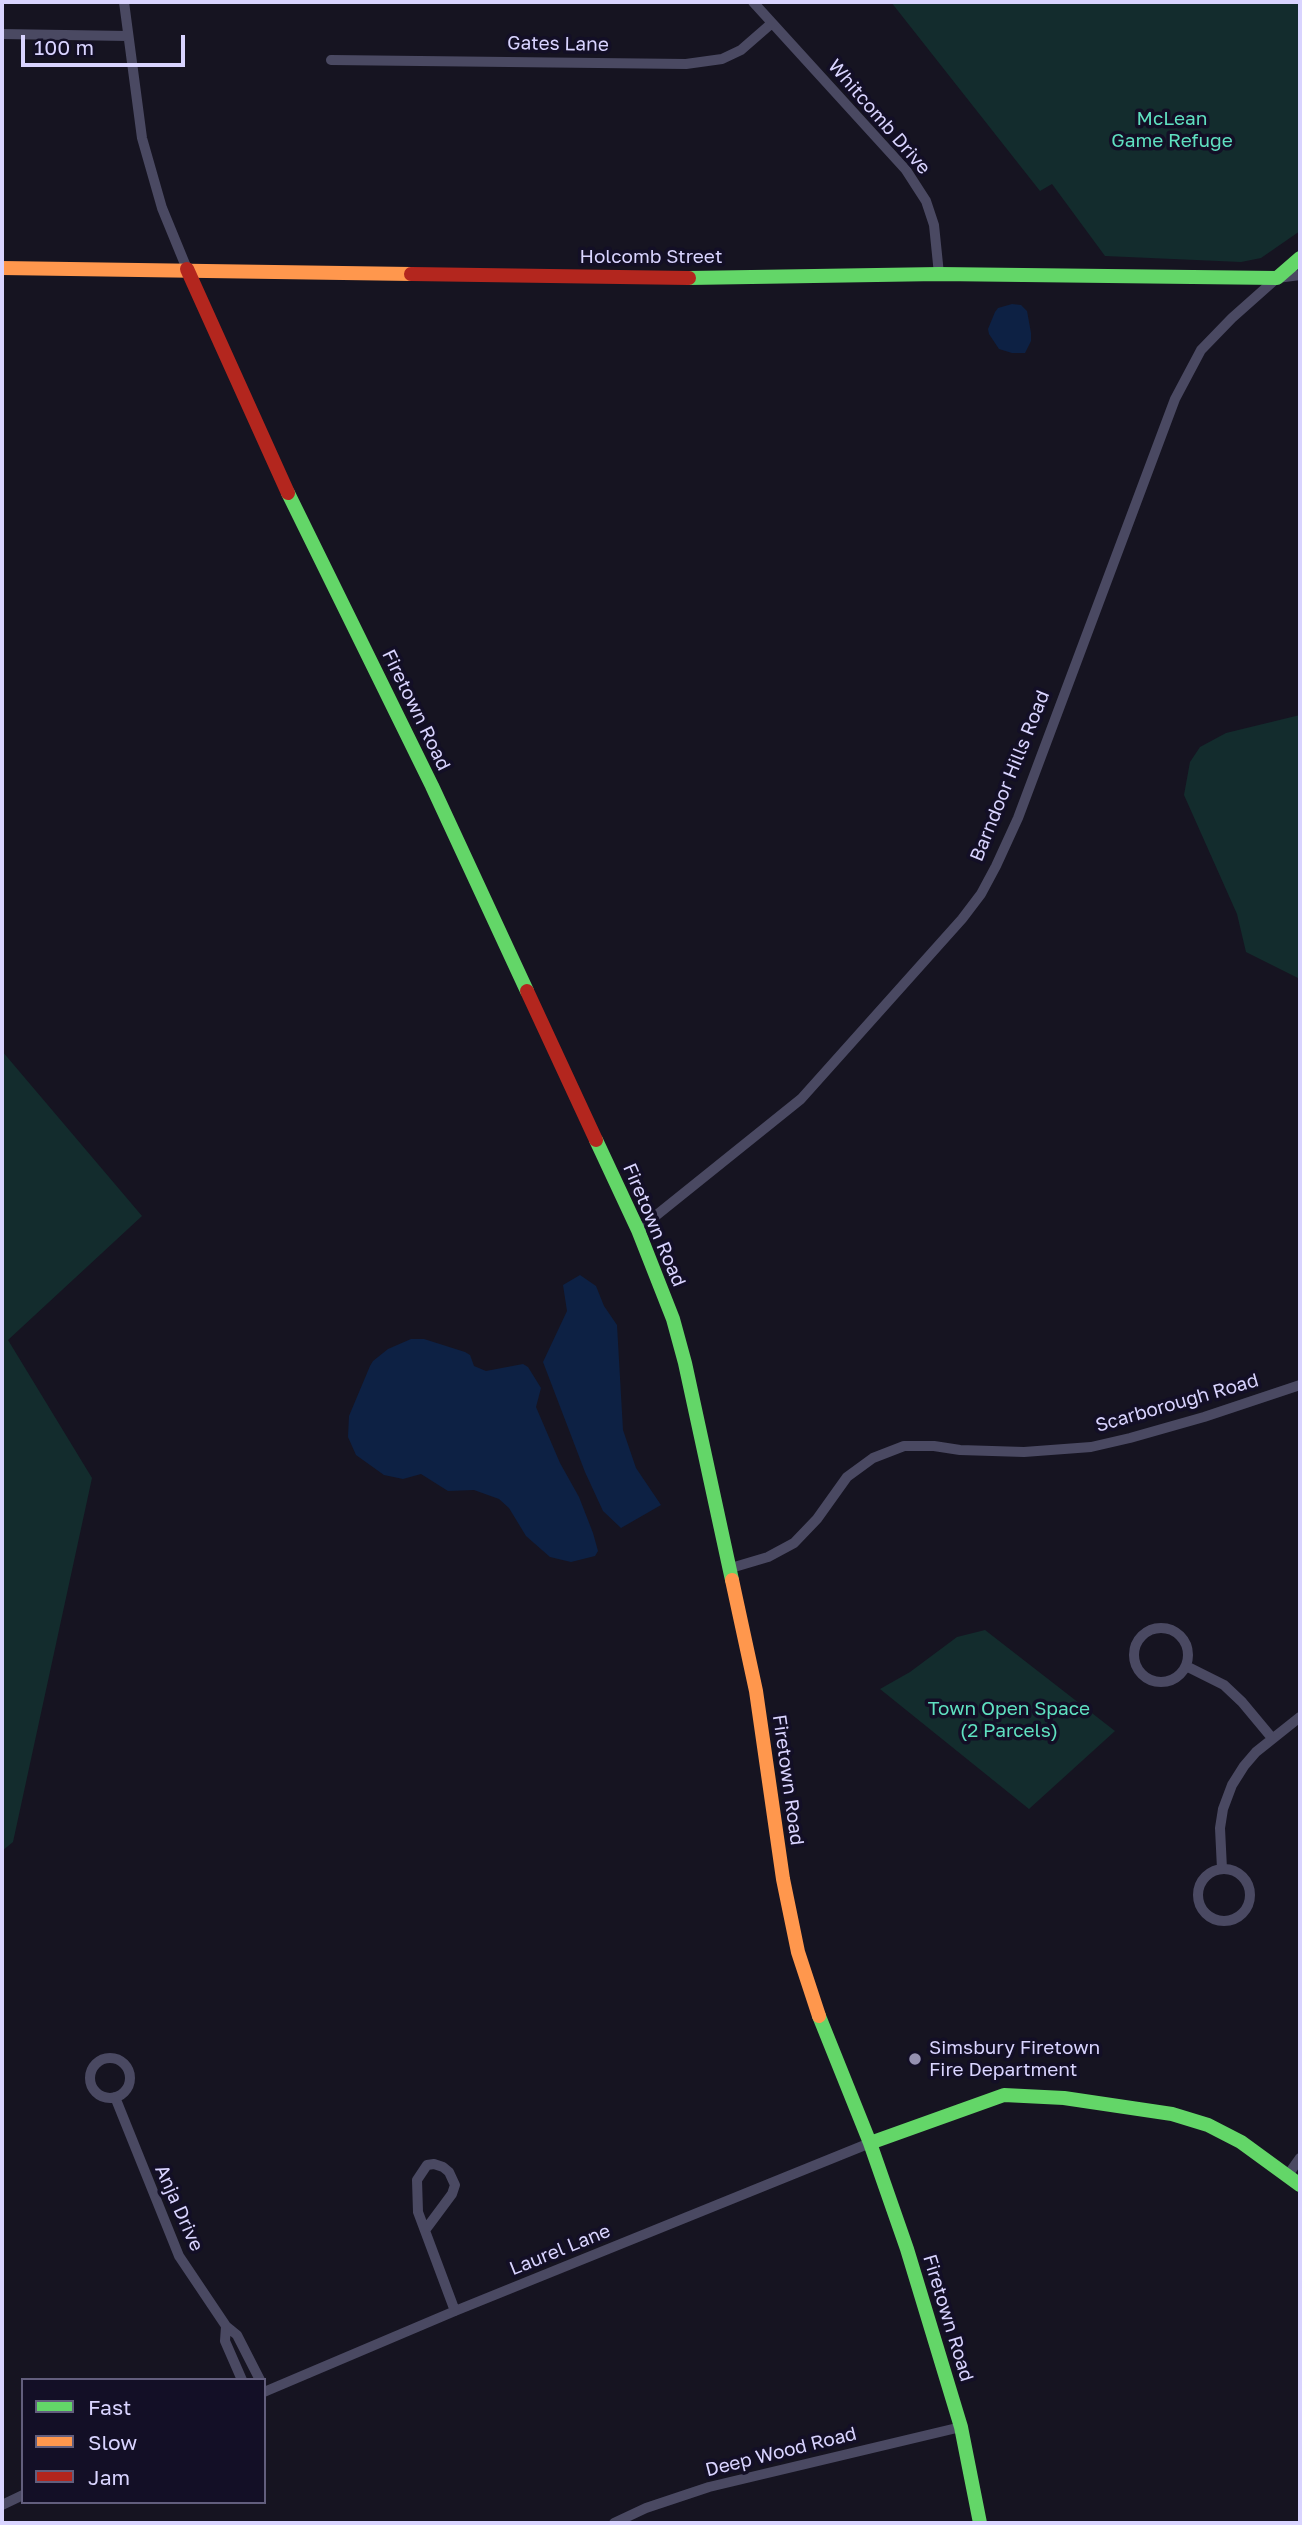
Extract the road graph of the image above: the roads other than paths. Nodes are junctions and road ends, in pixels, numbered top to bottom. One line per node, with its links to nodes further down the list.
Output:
1 (124, 2): 5 (street, Firetown Road)
2 (753, 2): 3 (street, Whitcomb Drive)
3 (772, 23): 6 (street, Gates Lane); 10 (street, Whitcomb Drive)
4 (2, 34): 5 (street)
5 (128, 36): 9 (street, Firetown Road)
6 (331, 60)
7 (1300, 258): 12 (street, Barndoor Hills Road)
8 (2, 268): 9 (street, Holcomb Street)
9 (187, 270): 10 (street, Holcomb Street); 13 (street, Firetown Road)
10 (939, 274): 12 (street, Holcomb Street)
11 (1300, 275): 12 (street, Holcomb Street)
12 (1277, 278): 13 (street, Barndoor Hills Road)
13 (638, 1230): 15 (street, Firetown Road)
14 (1300, 1385): 15 (street, Scarborough Road)
15 (731, 1568): 21 (street, Firetown Road)
16 (1186, 1666): 16 (street); 18 (street)
17 (1300, 1717): 18 (street)
18 (1272, 1738): 19 (street)
19 (1222, 1869): 19 (street)
20 (115, 2097): 27 (street, Anja Drive)
21 (870, 2143): 23 (street); 26 (street, Laurel Lane); 31 (street, Firetown Road)
22 (1300, 2158): 23 (street)
23 (1287, 2175): 24 (street)
24 (1300, 2185)
25 (426, 2229): 25 (street); 26 (street)
26 (455, 2311): 30 (street, Laurel Lane)
27 (226, 2326): 28 (street, Anja Drive); 29 (street, Anja Drive)
28 (241, 2378)
29 (259, 2378)
30 (266, 2390)
31 (961, 2427): 34 (street, Deep Wood Road); 35 (street, Firetown Road)
32 (21, 2497): 33 (street)
33 (2, 2505)
34 (614, 2523)
35 (980, 2523)

